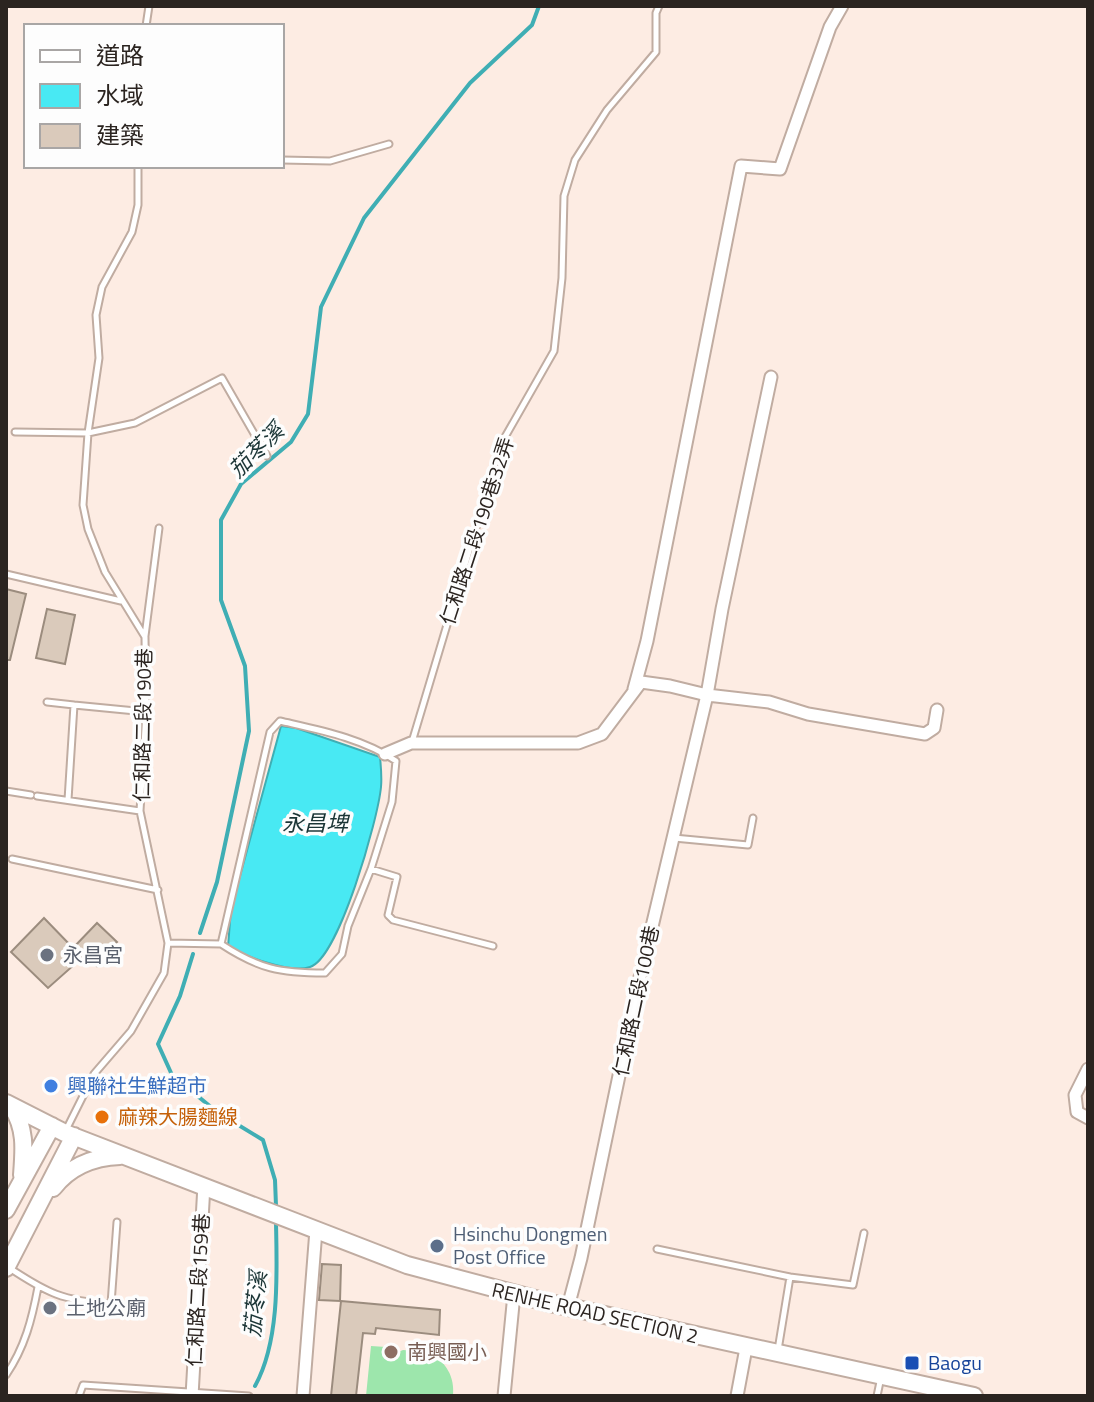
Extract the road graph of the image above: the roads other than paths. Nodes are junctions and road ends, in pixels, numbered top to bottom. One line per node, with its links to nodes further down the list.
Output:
1 (659, 6): 20 (lane, 仁和路二段190巷32弄)
2 (842, 6): 14 (street)
3 (389, 144): 4 (lane)
4 (284, 160)
5 (138, 168): 8 (lane, 仁和路二段190巷)
6 (771, 377): 15 (street, 仁和路二段100巷)
7 (15, 432): 8 (lane)
8 (88, 433): 9 (lane); 12 (lane, 仁和路二段190巷)
9 (267, 456)
10 (159, 528): 13 (lane)
11 (6, 574): 12 (lane)
12 (122, 601): 13 (lane, 仁和路二段190巷)
13 (145, 637): 19 (lane, 仁和路二段190巷)
14 (634, 689): 15 (street); 20 (street)
15 (707, 695): 18 (street); 26 (street, 仁和路二段100巷)
16 (47, 702): 17 (lane)
17 (74, 705): 19 (lane); 23 (lane)
18 (937, 710)
19 (146, 712): 24 (lane, 仁和路二段190巷)
20 (411, 743): 21 (street)
21 (385, 754): 28 (lane); 31 (lane)
22 (6, 791): 23 (lane)
23 (68, 800): 24 (lane)
24 (140, 811): 29 (lane, 仁和路二段190巷)
25 (753, 818): 26 (lane)
26 (673, 837): 50 (street, 仁和路二段100巷)
27 (12, 859): 29 (lane)
28 (371, 869): 31 (lane); 32 (lane)
29 (158, 890): 30 (lane, 仁和路二段190巷)
30 (168, 943): 31 (lane); 36 (lane, 仁和路二段190巷)
31 (221, 944)
32 (493, 946)
33 (1088, 1069): 35 (street)
34 (9, 1105): 36 (main road, RENHE ROAD SECTION 2); 38 (main road)
35 (1088, 1118)
36 (63, 1132): 37 (main road, RENHE ROAD SECTION 2); 38 (main road); 41 (main road)
37 (128, 1156): 39 (main road, RENHE ROAD SECTION 2); 41 (main road)
38 (22, 1182): 40 (main road)
39 (204, 1185): 43 (main road, RENHE ROAD SECTION 2); 55 (street, 仁和路二段159巷)
40 (6, 1210)
41 (35, 1211): 46 (main road)
42 (117, 1222): 48 (lane)
43 (316, 1230): 49 (main road, RENHE ROAD SECTION 2); 58 (street)
44 (864, 1233): 47 (lane)
45 (657, 1249): 47 (lane)
46 (6, 1267): 48 (lane)
47 (790, 1277): 52 (lane)
48 (38, 1287): 53 (lane)
49 (514, 1294): 50 (main road, RENHE ROAD SECTION 2); 59 (street)
50 (568, 1307): 51 (main road, RENHE ROAD SECTION 2)
51 (746, 1348): 52 (main road, RENHE ROAD SECTION 2); 60 (street)
52 (777, 1355): 54 (main road, RENHE ROAD SECTION 2)
53 (6, 1375)
54 (881, 1377): 61 (lane); 62 (main road, RENHE ROAD SECTION 2)
55 (192, 1393): 56 (lane); 57 (lane)
56 (79, 1396)
57 (249, 1396)
58 (303, 1396)
59 (504, 1396)
60 (737, 1396)
61 (877, 1396)
62 (974, 1396)

